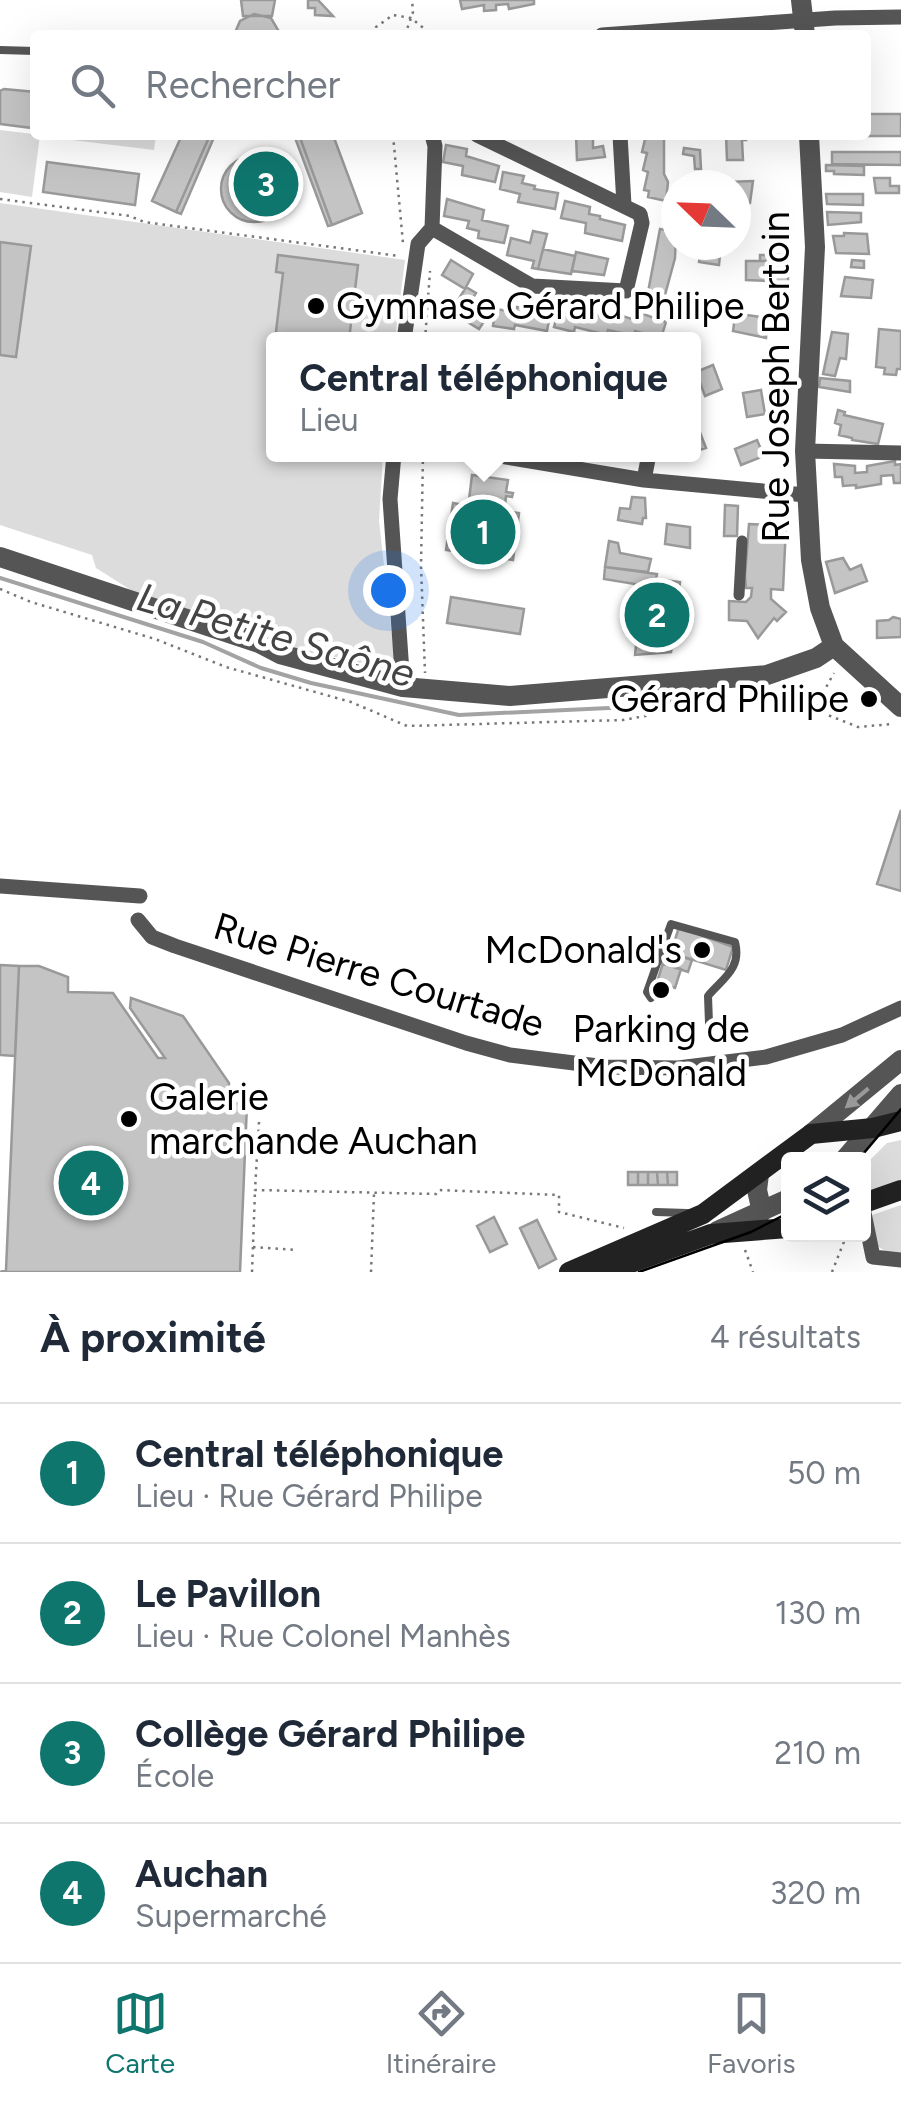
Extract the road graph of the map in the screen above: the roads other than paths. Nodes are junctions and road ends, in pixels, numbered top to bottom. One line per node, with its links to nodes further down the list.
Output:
1 (901, 17): 2 (street)
2 (803, 18): 3 (street)
3 (684, 30)
4 (0, 50): 5 (lane)
5 (30, 51)
6 (433, 140): 11 (street)
7 (488, 140): 10 (street)
8 (620, 140): 10 (street)
9 (809, 140): 13 (street, Rue Joseph Bertoin)
10 (624, 205): 11 (street)
11 (432, 228): 12 (street)
12 (405, 332)
13 (805, 451): 14 (street); 19 (street, Rue Joseph Bertoin)
14 (901, 454)
15 (393, 462): 24 (street)
16 (537, 462): 18 (street)
17 (647, 462): 18 (street)
18 (644, 480): 19 (street)
19 (806, 495): 23 (street, Rue Joseph Bertoin)
20 (742, 540): 22 (street)
21 (0, 557): 24 (street)
22 (739, 595)
23 (834, 646): 24 (street); 25 (street)
24 (403, 687)
25 (899, 715)
26 (0, 886): 27 (street)
27 (140, 896): 28 (lane)
28 (138, 920): 30 (street, Rue Pierre Courtade)
29 (651, 998): 31 (lane)
30 (901, 1008)
31 (709, 1023)
32 (901, 1060): 36 (street, one-way to 36)
33 (901, 1094): 35 (street)
34 (901, 1121): 35 (main road)
35 (873, 1128): 36 (main road); 38 (street)
36 (812, 1134): 37 (main road)
37 (794, 1152)
38 (851, 1152)
39 (781, 1163): 40 (main road)
40 (760, 1174): 45 (street); 47 (main road)
41 (901, 1190): 42 (main road)
42 (871, 1201)
43 (781, 1202): 45 (street)
44 (656, 1212): 47 (lane)
45 (762, 1212): 46 (street); 47 (lane); 49 (street)
46 (781, 1212)
47 (702, 1214): 53 (main road)
48 (781, 1229): 49 (main road)
49 (710, 1234): 54 (main road)
50 (870, 1242): 51 (street)
51 (873, 1257): 52 (street); 55 (street)
52 (901, 1260)
53 (570, 1272)
54 (606, 1272)
55 (864, 1272)

